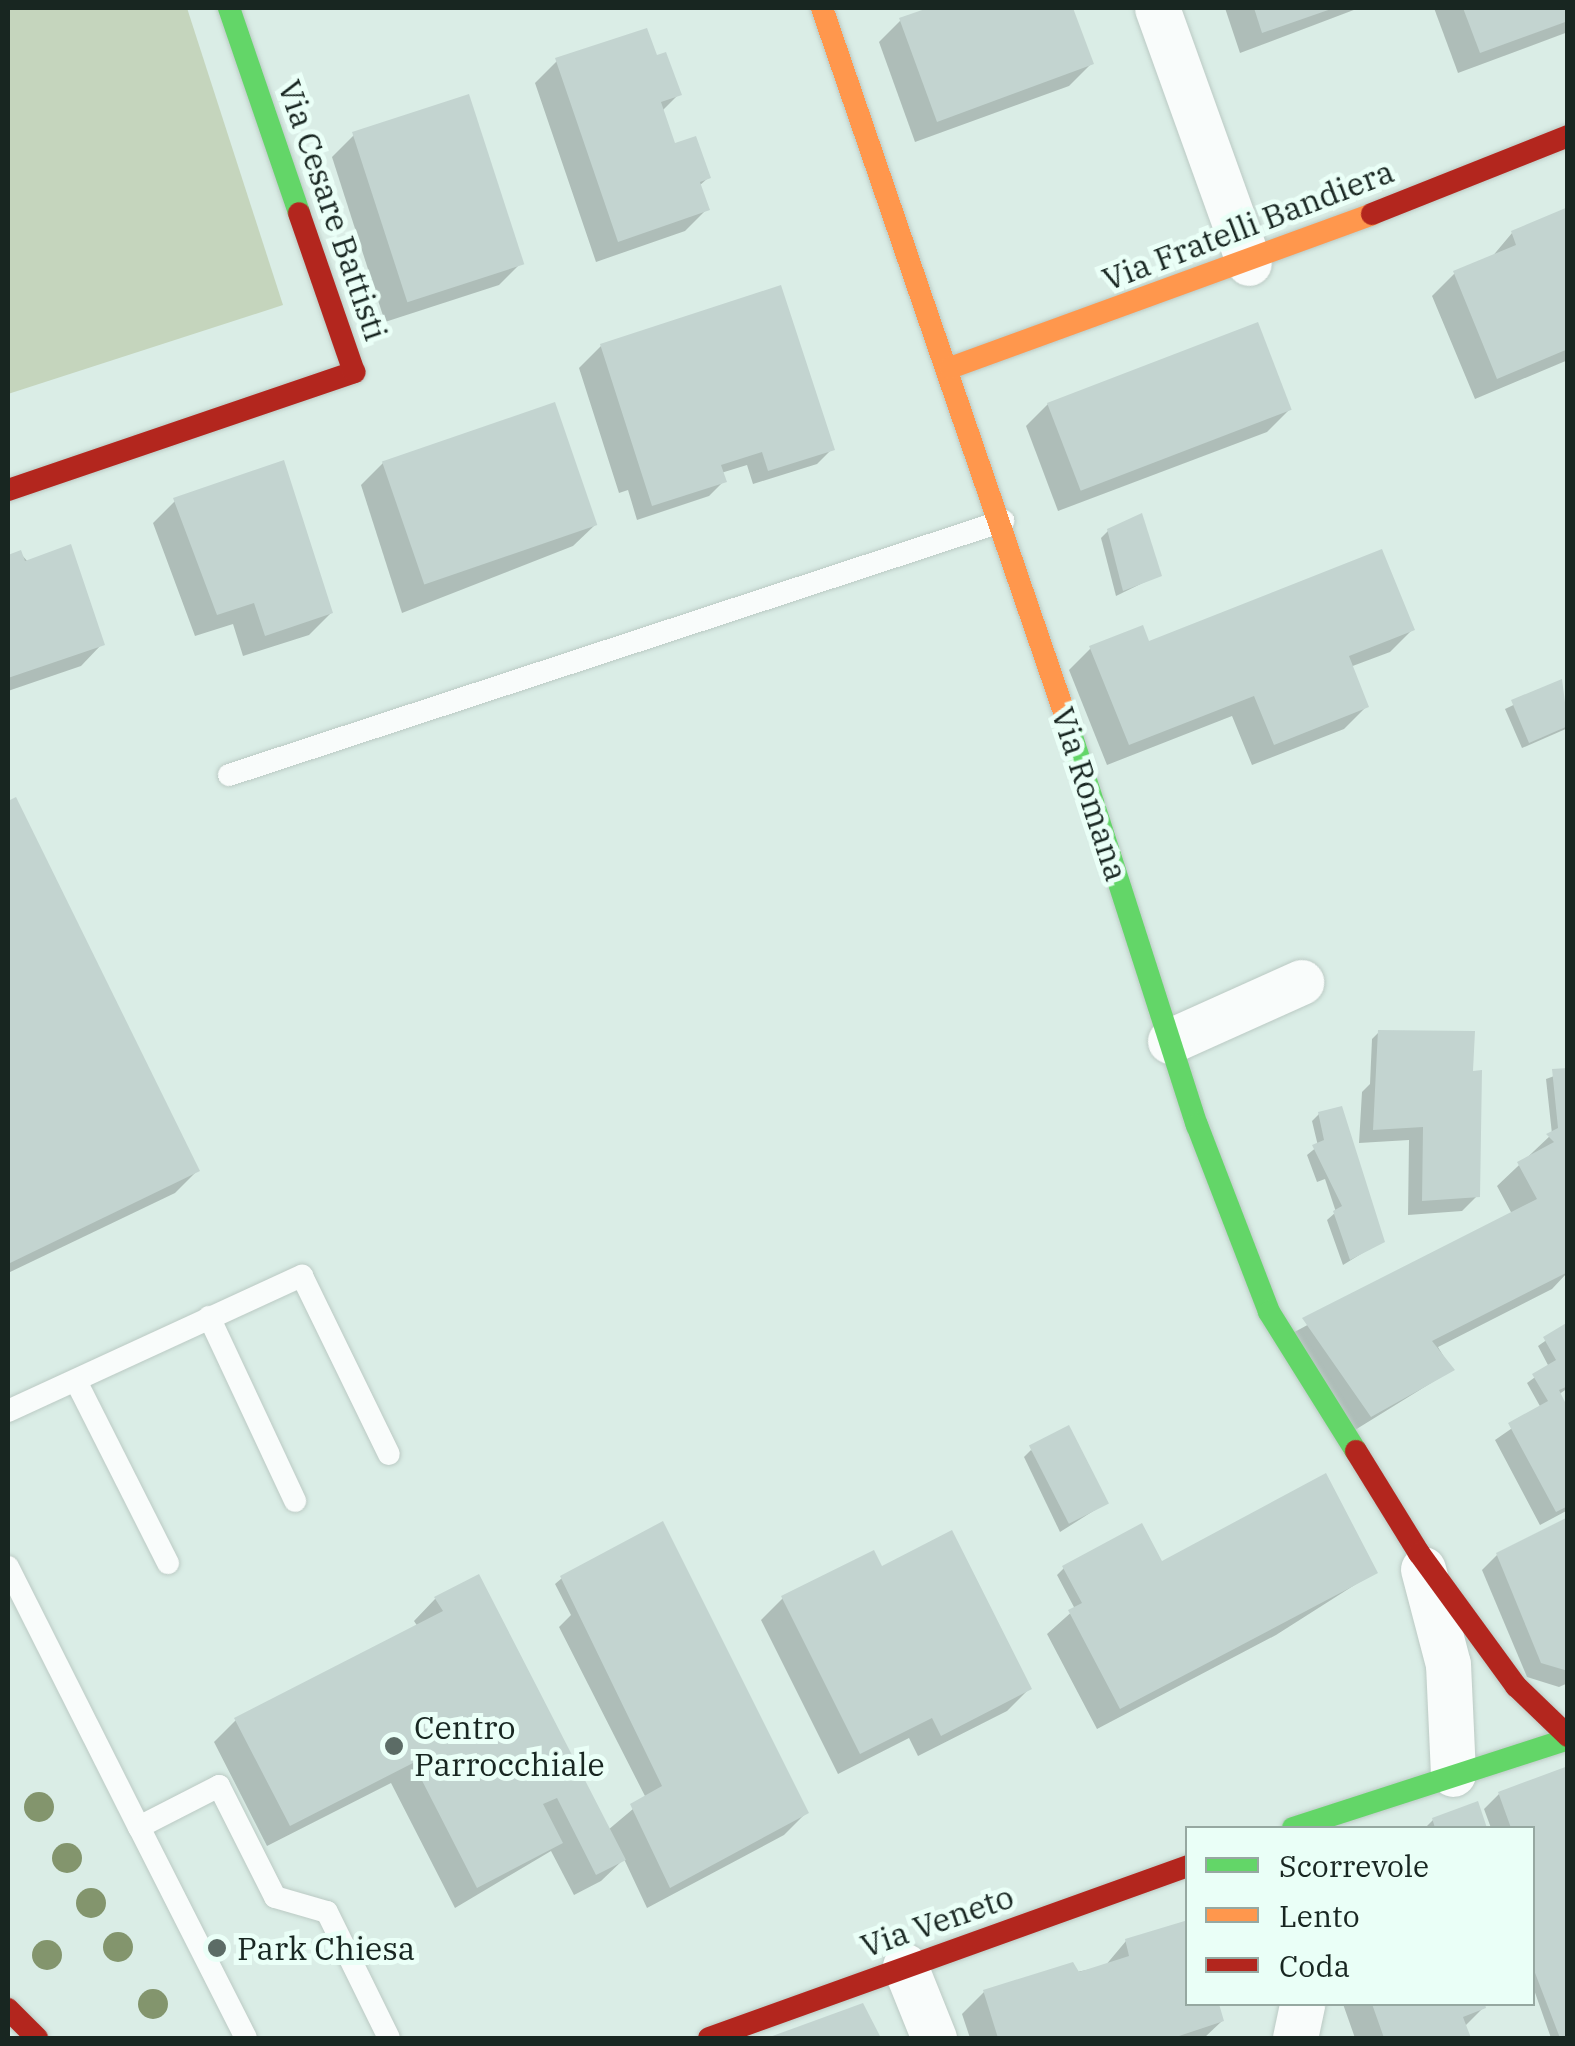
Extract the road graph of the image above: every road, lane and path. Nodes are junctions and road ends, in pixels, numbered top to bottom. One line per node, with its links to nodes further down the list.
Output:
1 (229, 8): 7 (street, Via Cesare Battisti)
2 (822, 8): 6 (street, Via Romana)
3 (1157, 8): 5 (street)
4 (1568, 136): 5 (street, Via Fratelli Bandiera)
5 (1249, 262): 6 (street, Via Fratelli Bandiera)
6 (950, 368): 8 (street, Via Romana)
7 (8, 490)
8 (1003, 521): 9 (lane); 11 (street, Via Romana)
9 (229, 775)
10 (1301, 982): 11 (street)
11 (1170, 1042): 17 (street, Via Romana)
12 (209, 1317): 13 (lane); 15 (lane); 16 (lane)
13 (76, 1381): 14 (lane); 18 (lane)
14 (8, 1411)
15 (389, 1454)
16 (294, 1501)
17 (1418, 1553): 20 (street, Via Romana); 21 (street, Via Romana)
18 (168, 1563)
19 (8, 1567): 24 (lane)
20 (1568, 1737): 21 (street)
21 (1452, 1774): 22 (street)
22 (1334, 1821): 23 (street)
23 (1304, 1826)
24 (139, 1827): 30 (lane); 31 (lane)
25 (1185, 1867): 26 (street, Via Veneto)
26 (905, 1966): 32 (street, Via Veneto); 33 (street)
27 (1302, 2006): 34 (street)
28 (8, 2010): 29 (street)
29 (37, 2038)
30 (246, 2038)
31 (389, 2038)
32 (709, 2038)
33 (934, 2038)
34 (1295, 2038)

